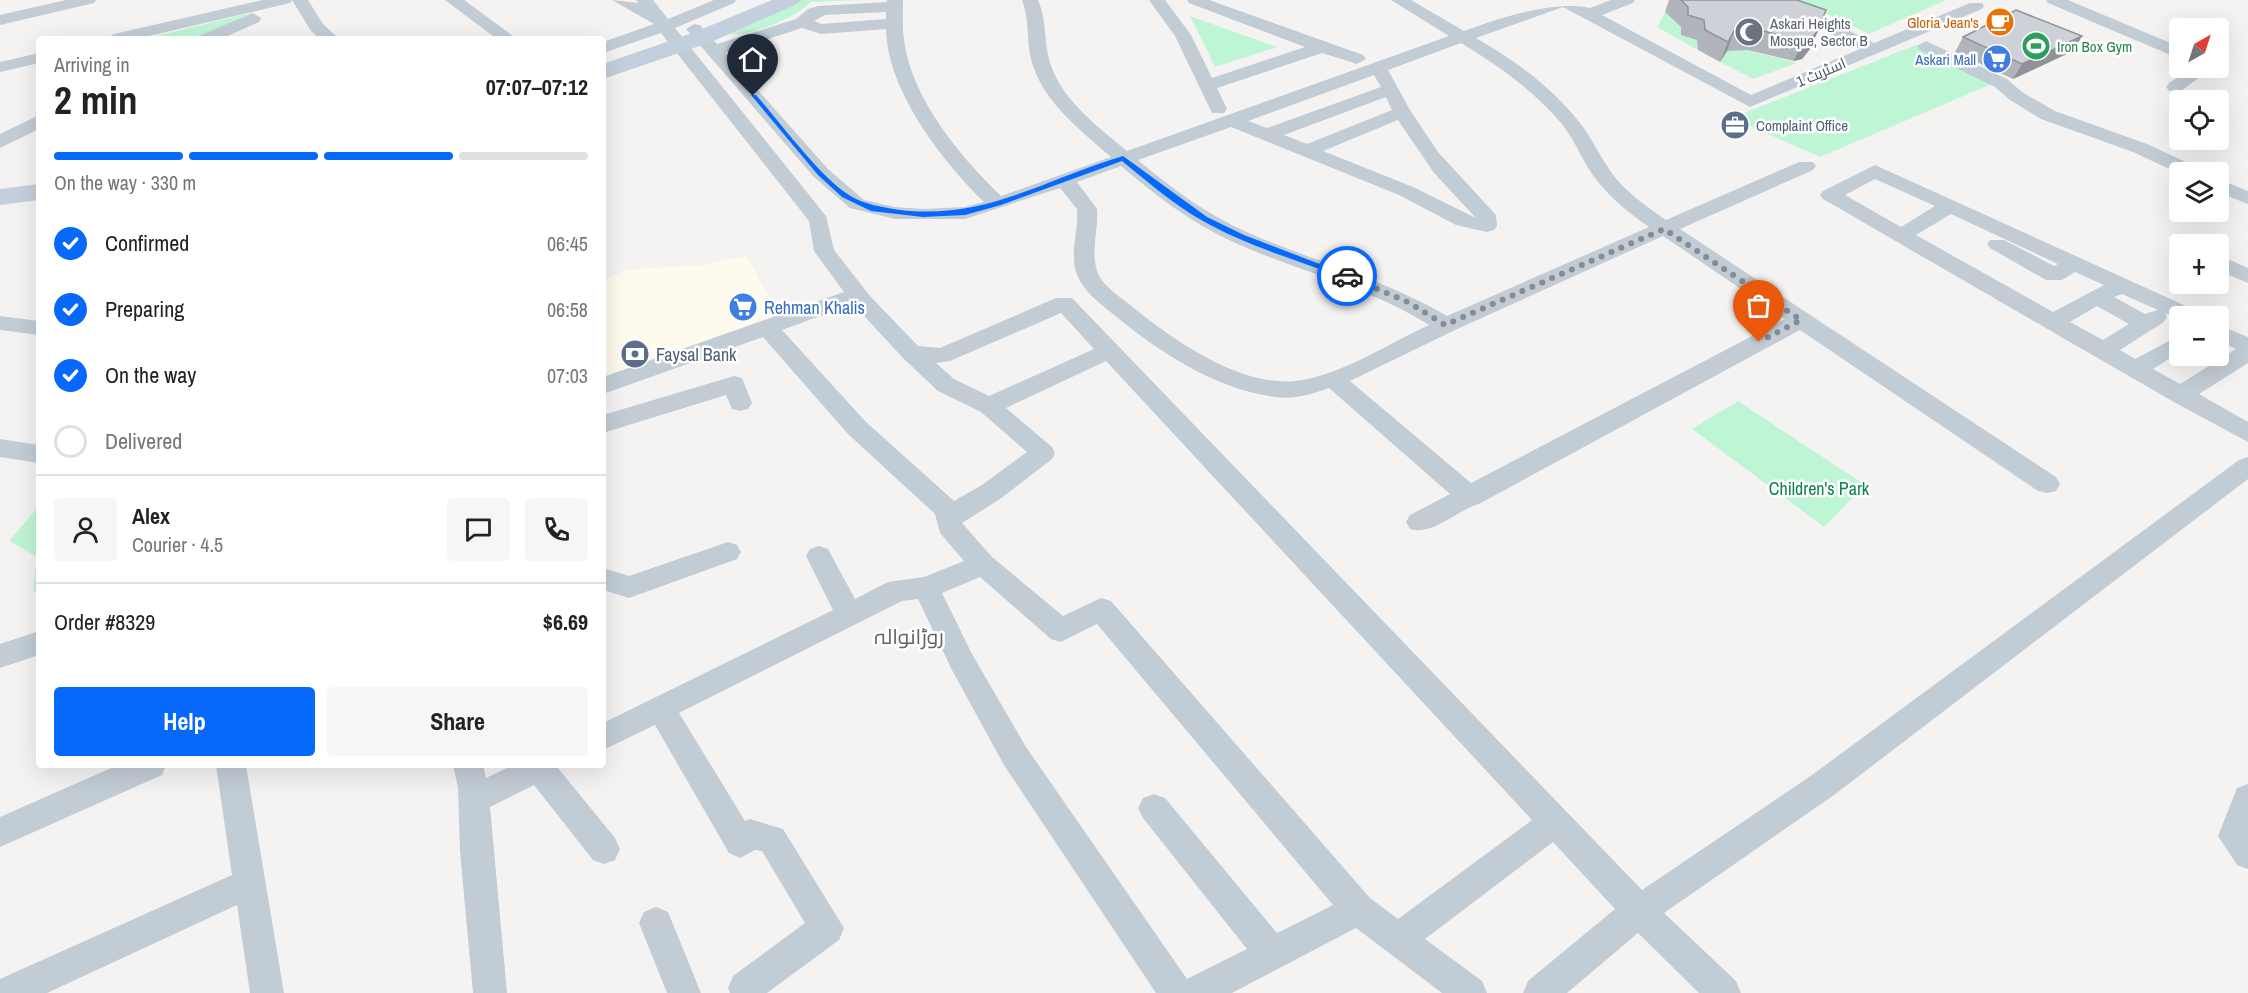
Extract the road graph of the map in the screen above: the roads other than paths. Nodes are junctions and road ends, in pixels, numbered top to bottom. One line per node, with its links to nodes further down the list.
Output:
1 (88, 0): 23 (street)
2 (284, 0): 26 (street)
3 (291, 0): 27 (street)
4 (300, 0): 28 (street)
5 (453, 0): 29 (street)
6 (620, 0): 25 (street)
7 (644, 0): 25 (street)
8 (728, 0): 25 (street)
9 (764, 0): 25 (street)
10 (790, 0): 25 (street)
11 (1030, 0): 51 (street)
12 (1157, 0): 42 (street)
13 (1195, 0): 31 (street)
14 (1399, 0): 24 (street)
15 (1530, 0): 24 (street)
16 (1565, 0): 21 (street, اسٹریٹ 1); 24 (street)
17 (1627, 0): 21 (street)
18 (1774, 0): 34 (street)
19 (2054, 0): 33 (street)
20 (1976, 6): 34 (street, اسٹریٹ 1)
21 (1591, 8): 34 (street, اسٹریٹ 1)
22 (895, 10): 25 (street); 60 (street)
23 (0, 21)
24 (1457, 32): 37 (street); 39 (street); 63 (street)
25 (684, 35): 32 (street); 35 (street); 40 (street); 60 (street); 70 (street)
26 (127, 36)
27 (213, 36)
28 (327, 36)
29 (504, 36)
30 (1926, 46): 52 (street)
31 (1323, 47): 37 (street); 42 (street)
32 (606, 48)
33 (2169, 49)
34 (1875, 50)
35 (606, 58)
36 (36, 59): 38 (street)
37 (1357, 59): 46 (street)
38 (0, 67)
39 (1377, 68): 44 (street); 46 (street)
40 (606, 71)
41 (2188, 78): 43 (street)
42 (1208, 85): 46 (street)
43 (2175, 87)
44 (1389, 90): 45 (street); 48 (street)
45 (1402, 112): 50 (street); 50 (street)
46 (1224, 115): 48 (street); 51 (street)
47 (36, 123): 49 (street)
48 (1267, 135): 50 (street)
49 (0, 142)
50 (1309, 150)
51 (1117, 152): 55 (street); 60 (street); 78 (street)
52 (2170, 162)
53 (1806, 166): 63 (street)
54 (36, 180): 56 (street)
55 (1062, 180): 60 (street); 89 (street)
56 (0, 184)
57 (2229, 190): 61 (street)
58 (36, 192): 59 (street)
59 (0, 197)
60 (992, 198)
61 (2248, 198)
62 (1945, 208): 64 (street); 64 (street); 65 (street); 66 (street)
63 (1664, 229): 74 (street); 78 (street)
64 (1900, 235): 68 (street)
65 (2017, 255): 67 (street); 68 (street)
66 (2074, 263): 67 (street); 69 (street)
67 (2054, 275): 71 (street)
68 (1974, 278): 75 (street)
69 (2122, 285): 71 (street); 72 (street)
70 (857, 295): 79 (street); 87 (street)
71 (2097, 297): 75 (street); 77 (street)
72 (2169, 307)
73 (2169, 316): 77 (street)
74 (1801, 320): 99 (street); 100 (street)
75 (2052, 322): 85 (street)
76 (0, 323): 80 (street)
77 (2145, 324): 85 (street)
78 (1445, 325): 89 (street)
79 (767, 327): 90 (street); 101 (street)
80 (36, 328)
81 (2229, 337): 82 (street)
82 (2248, 346)
83 (2169, 349): 88 (street)
84 (1109, 351): 87 (street); 93 (street); 121 (street)
85 (2103, 351): 88 (street)
86 (2248, 352): 91 (street)
87 (911, 353): 93 (street)
88 (2135, 369): 91 (street)
89 (1333, 379): 100 (street)
90 (606, 385)
91 (2180, 395): 95 (street)
92 (740, 403): 94 (street)
93 (989, 406): 101 (street)
94 (606, 423)
95 (2248, 434)
96 (0, 448): 97 (street)
97 (36, 454)
98 (2248, 466): 127 (street)
99 (2047, 484)
100 (1470, 497): 102 (street)
101 (948, 516): 105 (street)
102 (1419, 522)
103 (728, 552): 106 (street)
104 (819, 556): 108 (street)
105 (983, 564): 107 (street); 126 (street)
106 (606, 580)
107 (926, 588): 108 (street); 136 (street)
108 (849, 614): 111 (street)
109 (36, 644): 110 (street)
110 (0, 656)
111 (661, 709): 112 (street); 131 (street)
112 (606, 735)
113 (144, 768): 122 (street)
114 (231, 768): 125 (street)
115 (469, 768): 118 (street)
116 (537, 768): 118 (street)
117 (543, 768): 123 (street)
118 (474, 799): 134 (street)
119 (2247, 802): 124 (street)
120 (1154, 808): 130 (street)
121 (1554, 823): 127 (street); 129 (street)
122 (0, 832)
123 (604, 849)
124 (2248, 854)
125 (250, 883): 132 (street); 133 (street)
126 (1358, 909): 129 (street); 130 (street)
127 (1639, 912): 139 (street); 140 (street)
128 (656, 923): 135 (street)
129 (1398, 939): 138 (street)
130 (1272, 954): 137 (street)
131 (743, 991)
132 (8, 993)
133 (267, 993)
134 (490, 993)
135 (684, 993)
136 (1176, 993)
137 (1197, 993)
138 (1470, 993)
139 (1540, 993)
140 (1724, 993)

